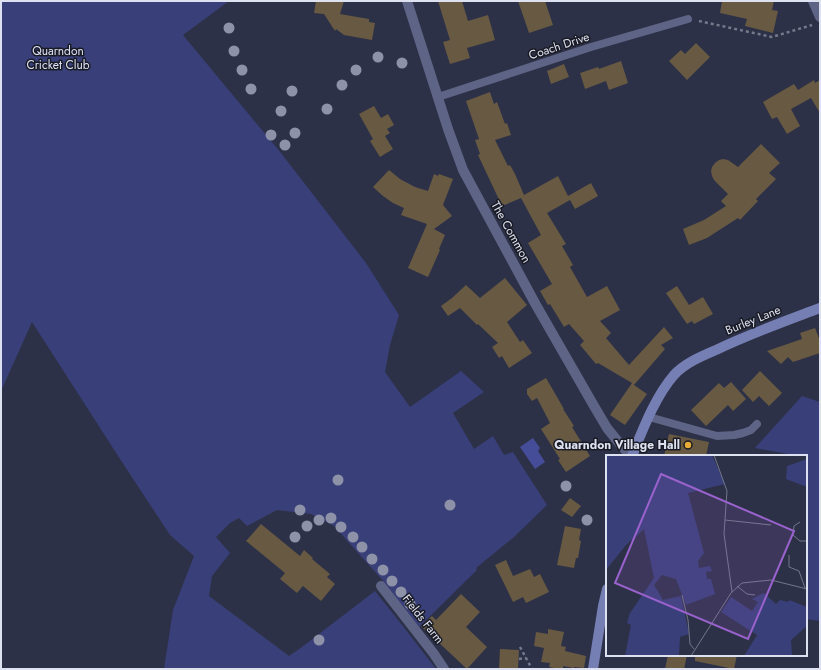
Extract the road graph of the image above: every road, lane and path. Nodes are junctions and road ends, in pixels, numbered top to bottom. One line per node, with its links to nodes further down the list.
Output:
1 (407, 1): 6 (street, The Common)
2 (814, 1): 3 (street)
3 (820, 17)
4 (688, 19): 5 (path); 6 (lane, Coach Drive)
5 (813, 25)
6 (438, 97): 10 (street, The Common)
7 (820, 308): 8 (street, Burley Lane)
8 (649, 417): 9 (lane); 11 (street, Burley Lane)
9 (757, 424)
10 (631, 455)
11 (632, 455)
12 (381, 586): 17 (street, Fields Farm)
13 (606, 593): 19 (street)
14 (520, 647): 15 (path)
15 (526, 658): 16 (path); 18 (path)
16 (519, 659)
17 (444, 669)
18 (532, 669)
19 (593, 669)

